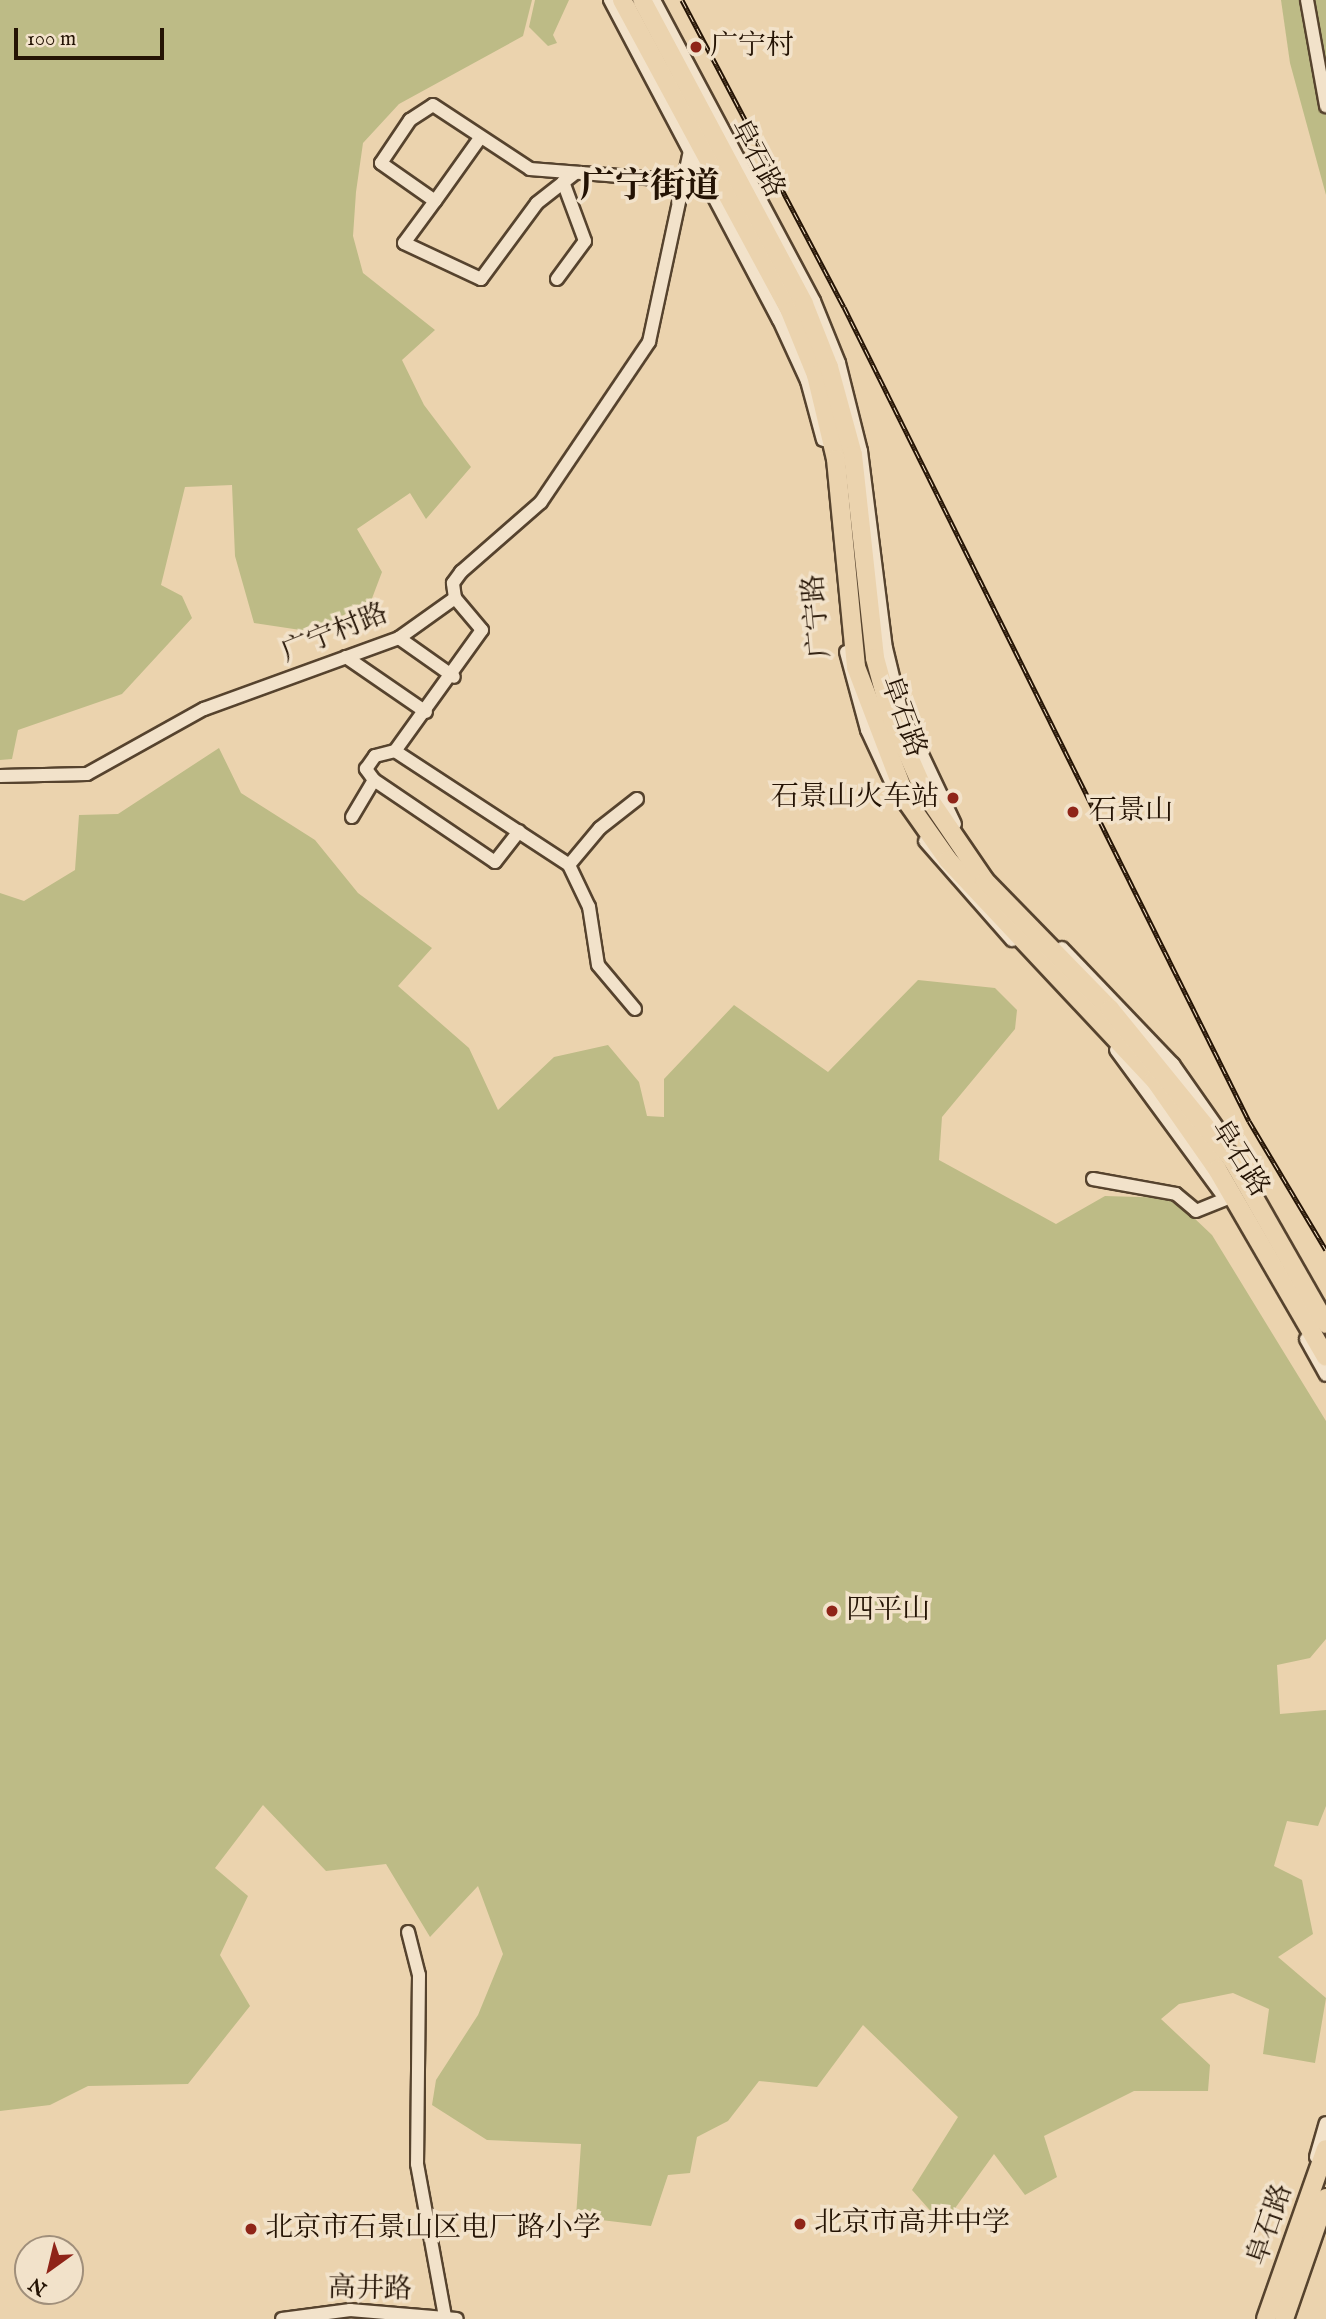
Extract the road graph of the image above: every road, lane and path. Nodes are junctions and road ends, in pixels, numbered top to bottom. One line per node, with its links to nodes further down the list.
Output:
1 (610, 0): 8 (street, 广宁路)
2 (622, 0): 30 (highway, 阜石路)
3 (642, 0): 29 (highway, 阜石路)
4 (654, 0): 28 (street)
5 (1307, 0): 6 (street)
6 (1326, 106)
7 (480, 138): 9 (street); 11 (street); 11 (street)
8 (690, 151): 10 (street); 27 (street, 广宁路)
9 (568, 178): 10 (street); 11 (street); 12 (street)
10 (684, 181): 13 (street)
11 (435, 201)
12 (557, 279)
13 (455, 598): 14 (street, 广宁村路); 16 (street)
14 (399, 638): 15 (street, 广宁村路); 16 (street)
15 (346, 657): 17 (street); 19 (street, 广宁村路)
16 (454, 677): 17 (street)
17 (426, 712): 18 (street)
18 (395, 751): 20 (street); 23 (street)
19 (0, 776)
20 (374, 780): 22 (street); 23 (street)
21 (638, 799): 24 (street)
22 (352, 817)
23 (519, 831): 24 (street)
24 (569, 865): 25 (street)
25 (635, 1009)
26 (1093, 1179): 27 (street)
27 (1225, 1199): 31 (street, 广宁路)
28 (1326, 1307)
29 (1326, 1324)
30 (1326, 1357)
31 (1326, 1376)
32 (408, 1931): 37 (street)
33 (1326, 2123): 39 (street)
34 (1326, 2149): 39 (highway, 阜石路)
35 (1326, 2198): 40 (highway, 阜石路)
36 (1326, 2213): 41 (street)
37 (451, 2318): 38 (street, 高井路)
38 (282, 2319)
39 (1265, 2319)
40 (1284, 2319)
41 (1290, 2319)

